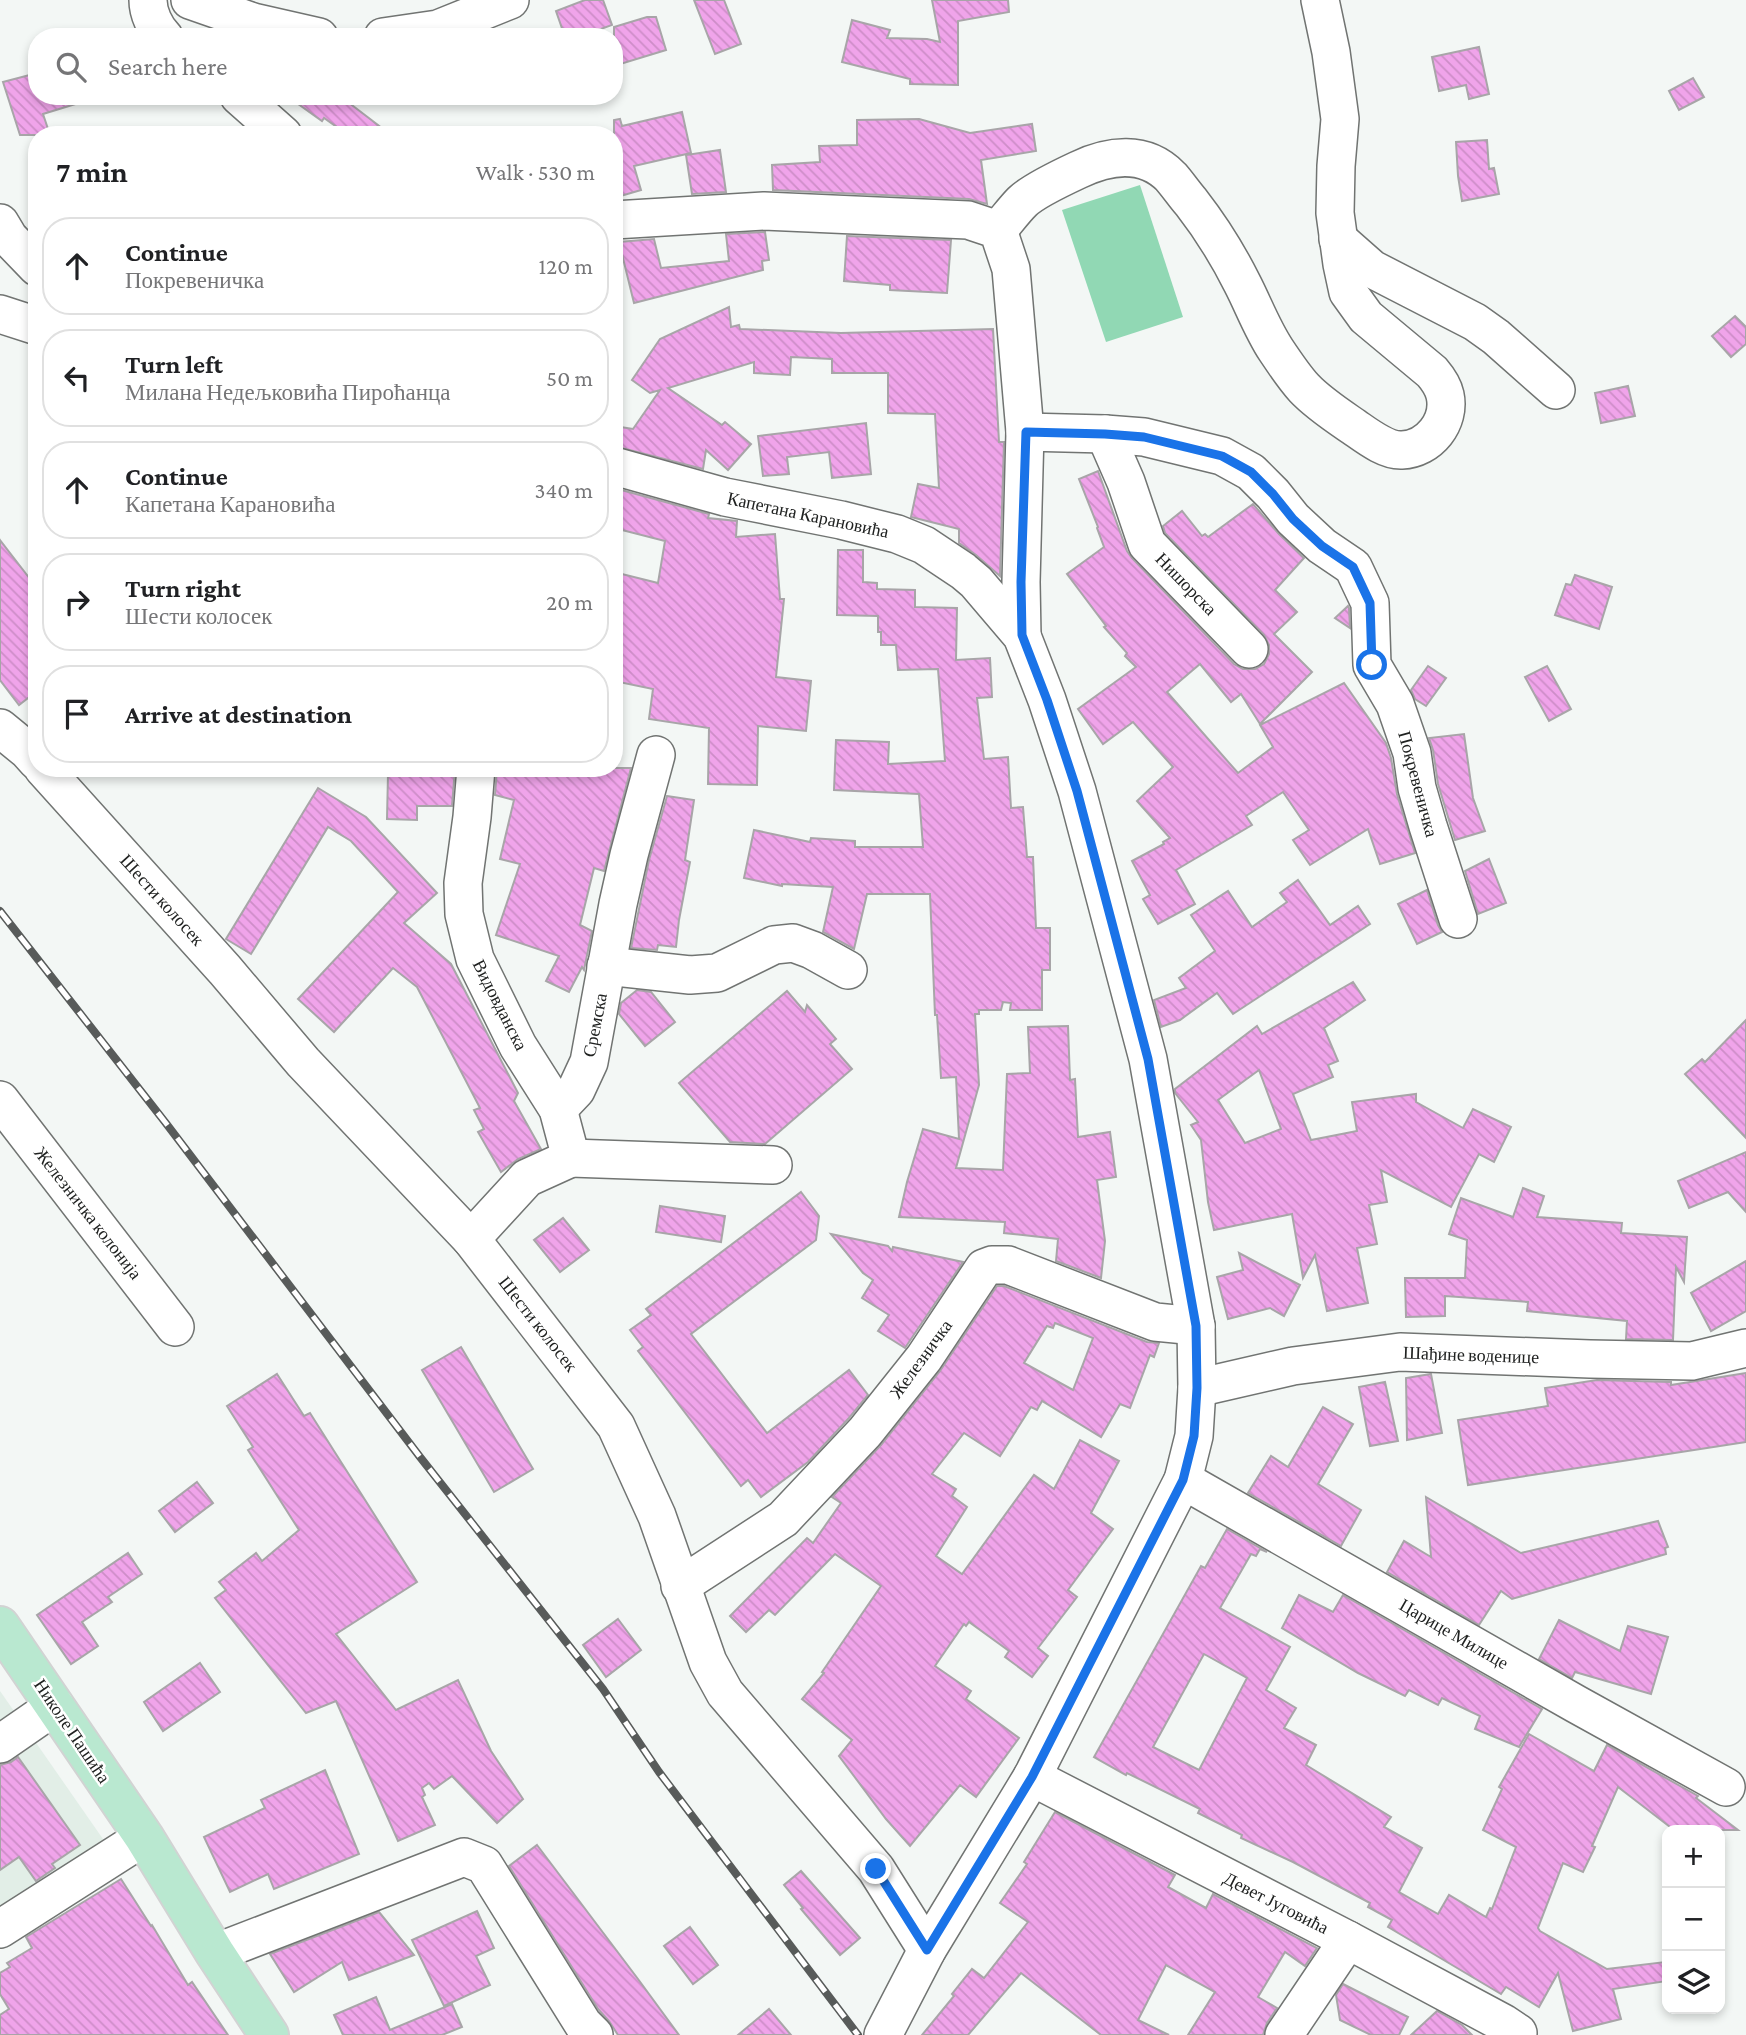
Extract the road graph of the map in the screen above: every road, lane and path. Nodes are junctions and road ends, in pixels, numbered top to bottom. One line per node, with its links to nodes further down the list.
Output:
1 (148, 0): 5 (street)
2 (190, 0): 6 (street)
3 (510, 0): 7 (street)
4 (1320, 0): 13 (street)
5 (157, 28)
6 (279, 28)
7 (440, 28)
8 (249, 105): 9 (street)
9 (274, 126)
10 (623, 219): 12 (street)
11 (0, 223): 14 (street)
12 (998, 230): 13 (street); 18 (street)
13 (1338, 239): 17 (street)
14 (28, 258)
15 (0, 313): 16 (street)
16 (28, 323)
17 (1556, 390)
18 (1026, 432): 19 (street, Покревеничка); 21 (street)
19 (1105, 434): 22 (street, Нишорска); 28 (street, Покревеничка)
20 (623, 469): 21 (street, Капетана Карановића)
21 (1022, 635): 36 (street, Капетана Карановића)
22 (1249, 649)
23 (0, 728): 24 (street)
24 (28, 751)
25 (656, 755): 29 (street, Сремска)
26 (51, 777): 35 (street, Шести колосек)
27 (475, 777): 32 (street, Видовданска)
28 (1458, 919)
29 (606, 966): 30 (street); 32 (street, Сремска)
30 (848, 970)
31 (0, 1100): 37 (street, Железничка колонија)
32 (558, 1109): 33 (street)
33 (571, 1158): 34 (street); 35 (street)
34 (773, 1165)
35 (471, 1240): 41 (street, Шести колосек)
36 (1196, 1326): 39 (street, Капетана Карановића); 41 (street, Железничка)
37 (175, 1327)
38 (1746, 1348): 39 (street, Шађине воденице)
39 (1197, 1388): 40 (street, Капетана Карановића)
40 (1183, 1480): 45 (street, Капетана Карановића); 46 (street, Царице Милице)
41 (681, 1586): 50 (street, Шести колосек)
42 (0, 1626): 43 (main road, Николе Пашића)
43 (55, 1706): 44 (street); 47 (main road, Николе Пашића)
44 (0, 1744)
45 (1032, 1777): 49 (street, Девет Југовића); 50 (street, Капетана Карановића)
46 (1726, 1787)
47 (144, 1837): 48 (street); 51 (main road, Николе Пашића)
48 (0, 1929)
49 (1348, 1940): 52 (street, Девет Југовића); 56 (street)
50 (927, 1950): 55 (street, Капетана Карановића)
51 (215, 1953): 53 (main road, Николе Пашића); 54 (street)
52 (1518, 2034)
53 (269, 2035)
54 (594, 2035)
55 (883, 2035)
56 (1284, 2035)

